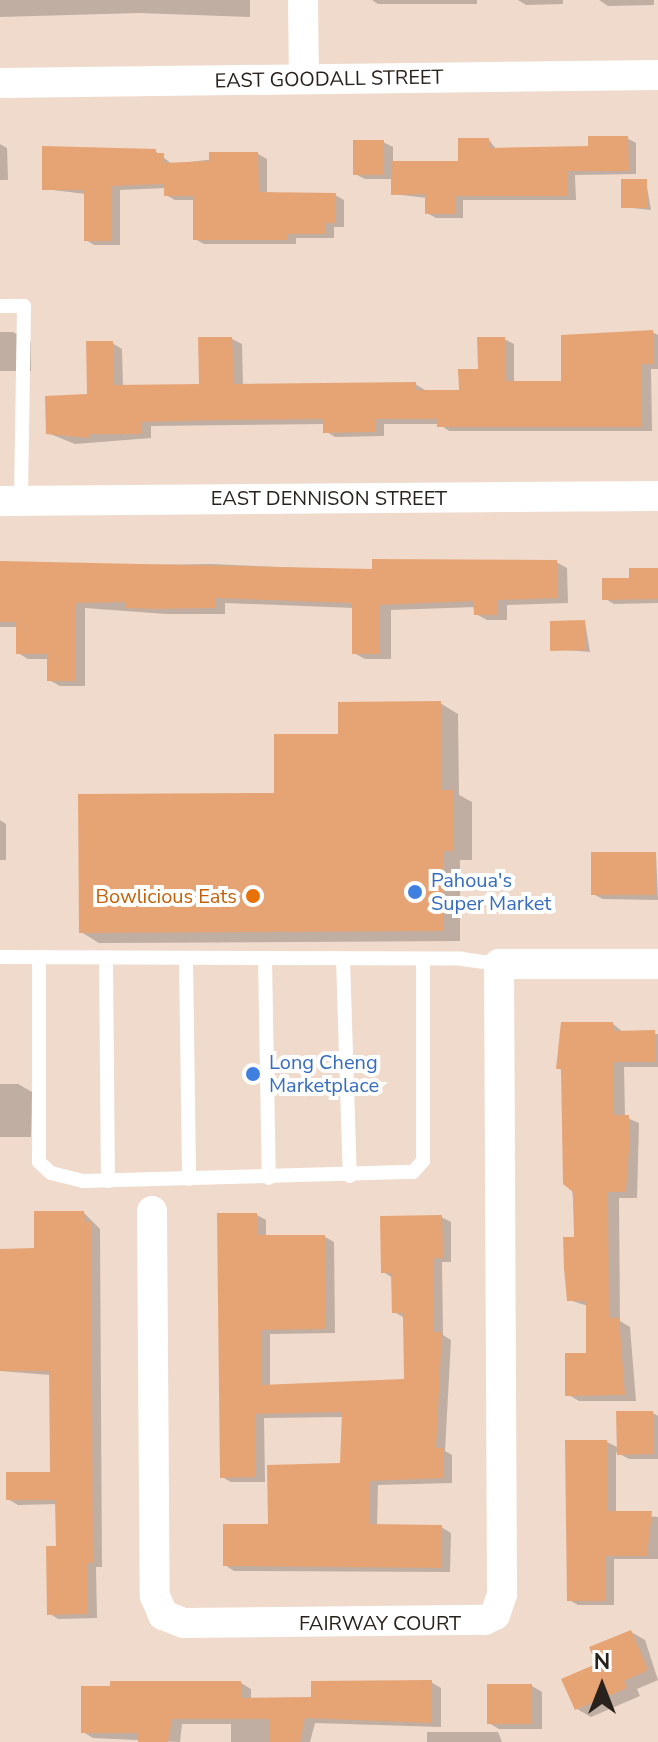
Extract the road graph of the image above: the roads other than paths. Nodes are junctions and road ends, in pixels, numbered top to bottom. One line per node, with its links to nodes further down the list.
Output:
1 (303, 0): 3 (street)
2 (658, 75): 3 (street, EAST GOODALL STREET)
3 (304, 79): 4 (street, EAST GOODALL STREET)
4 (0, 83)
5 (0, 306): 7 (lane)
6 (658, 496): 7 (street, EAST DENNISON STREET)
7 (11, 500)
8 (0, 957): 9 (lane)
9 (39, 957): 10 (lane); 21 (lane)
10 (106, 958): 11 (lane); 21 (lane)
11 (186, 958): 12 (lane); 19 (lane)
12 (265, 959): 13 (lane); 18 (lane)
13 (343, 959): 14 (lane); 17 (lane)
14 (423, 959): 15 (lane); 17 (lane)
15 (499, 964): 16 (street); 22 (street, FAIRWAY COURT)
16 (658, 964)
17 (350, 1176): 18 (lane)
18 (269, 1178): 19 (lane)
19 (189, 1179): 20 (lane)
20 (151, 1180): 21 (lane); 22 (lane)
21 (108, 1181)
22 (152, 1211)

